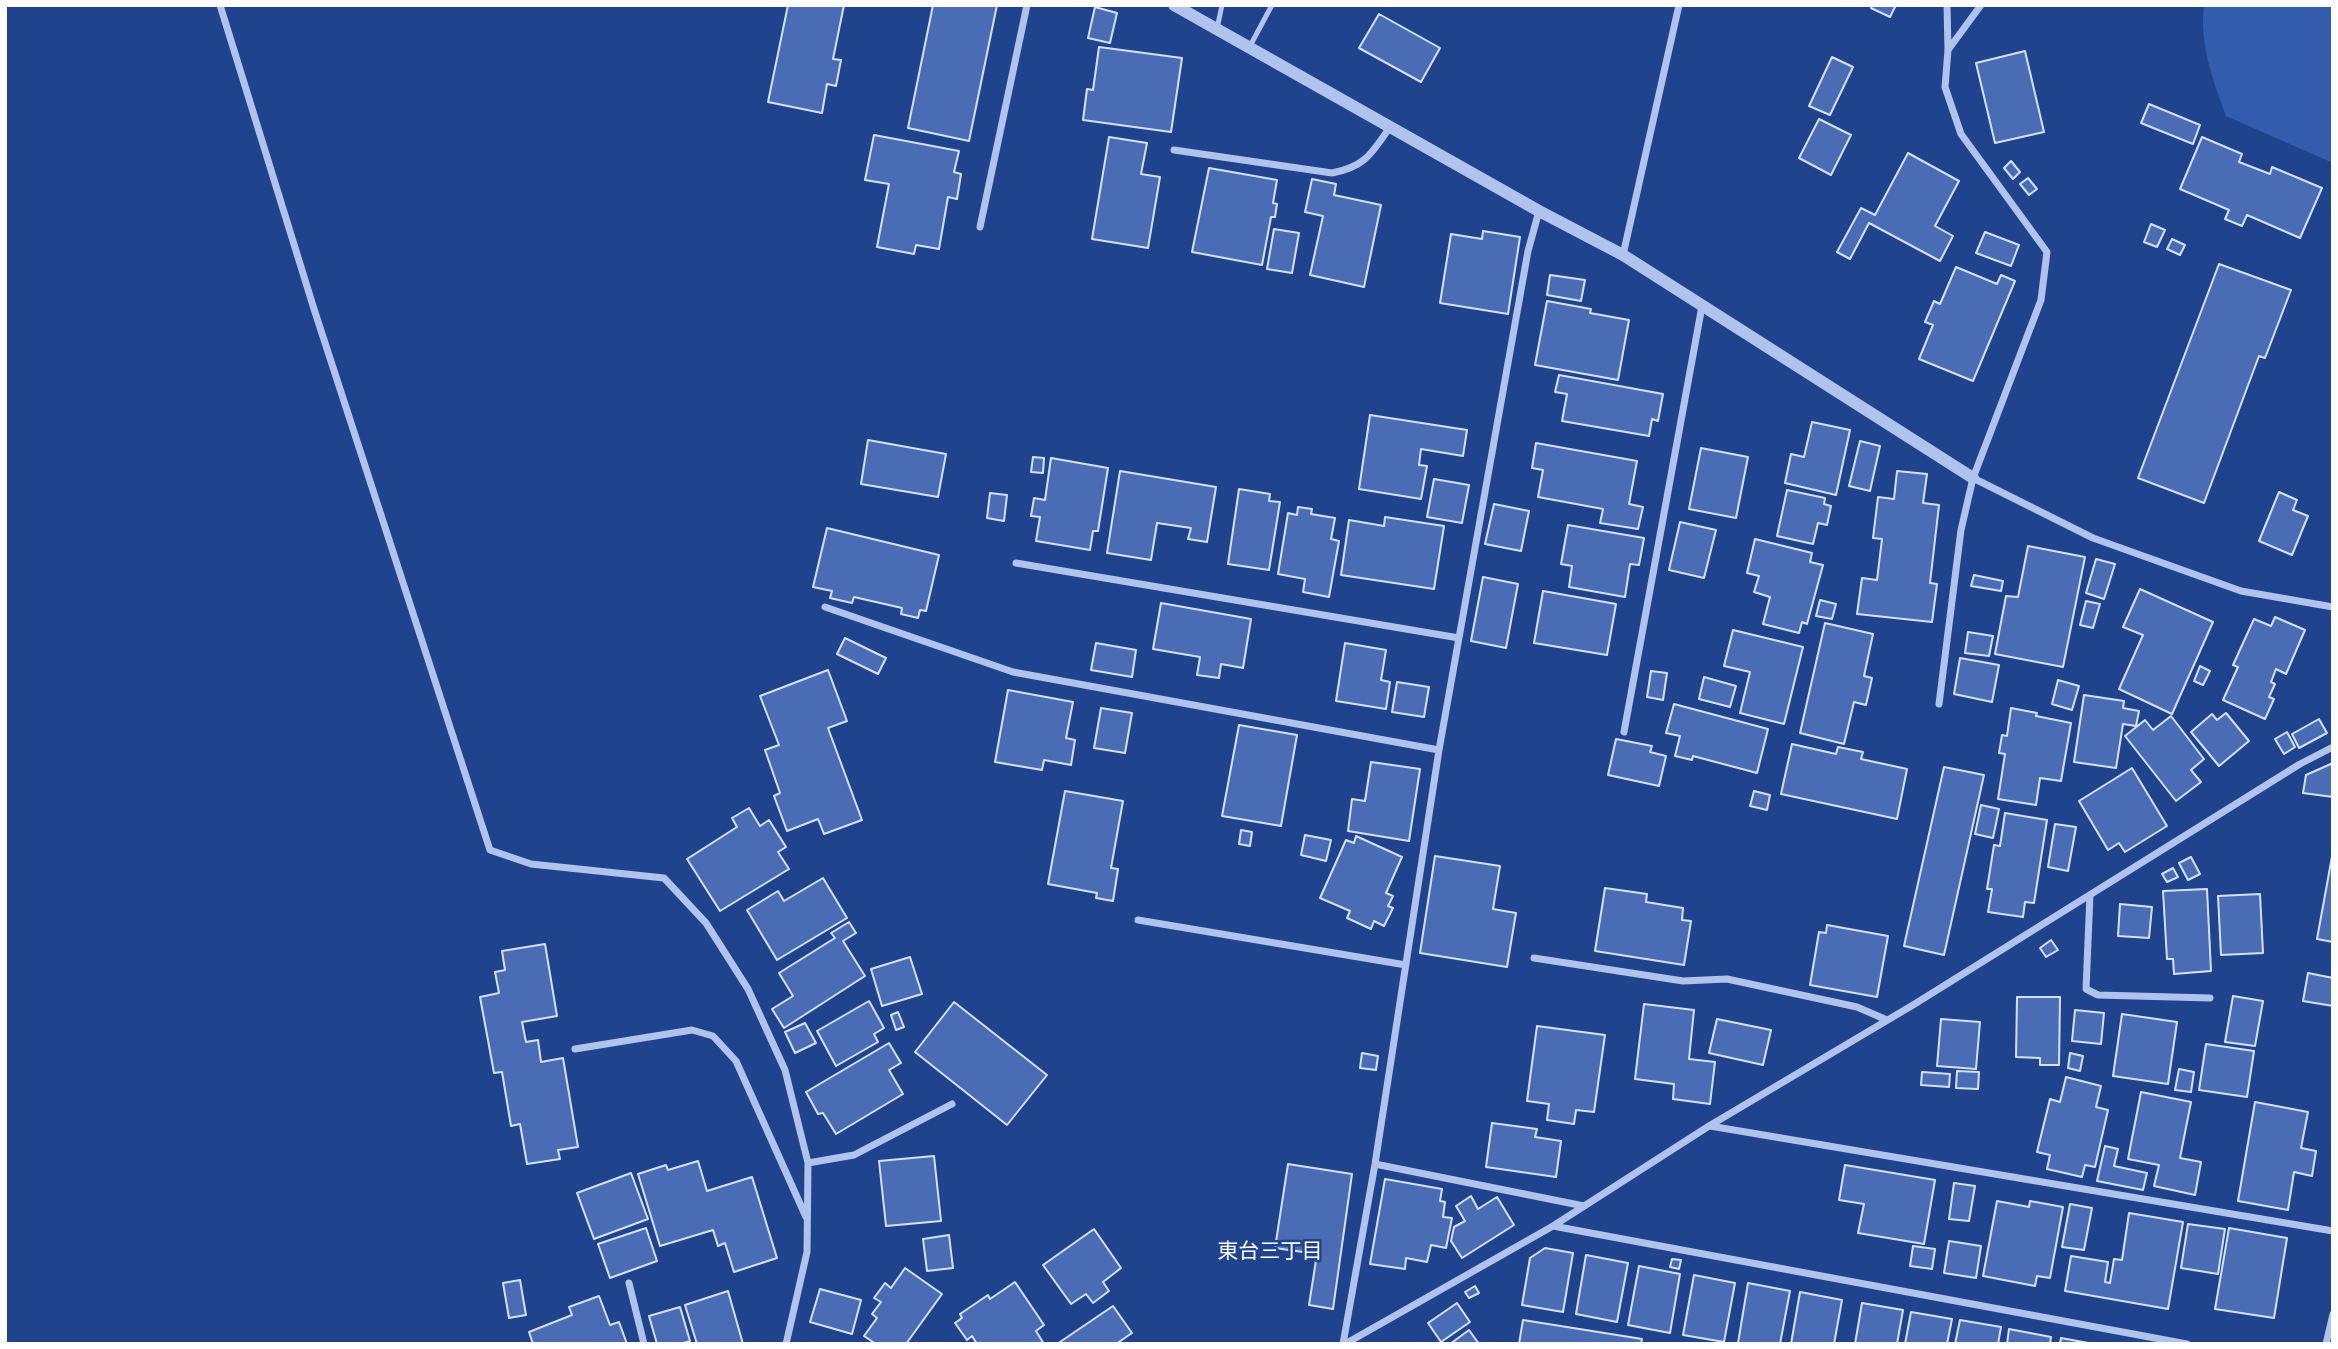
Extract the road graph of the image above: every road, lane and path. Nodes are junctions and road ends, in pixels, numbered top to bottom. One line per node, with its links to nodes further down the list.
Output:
1 (220, 5): 36 (street)
2 (1027, 5): 15 (street)
3 (1174, 5): 9 (street)
4 (1222, 5): 9 (lane)
5 (1272, 5): 10 (lane)
6 (1679, 5): 16 (street)
7 (1947, 5): 11 (street)
8 (1981, 5): 11 (street)
9 (1217, 29): 10 (street)
10 (1249, 48): 12 (street)
11 (1948, 50): 18 (street)
12 (1390, 127): 13 (street); 14 (street)
13 (1174, 150)
14 (1539, 211): 16 (street); 22 (street)
15 (980, 227)
16 (1623, 255): 17 (street)
17 (1702, 306): 18 (street); 24 (street)
18 (1973, 478): 21 (street); 23 (street)
19 (1016, 563): 22 (street)
20 (825, 607): 26 (street)
21 (2333, 607)
22 (1459, 638): 26 (street)
23 (1939, 704)
24 (1624, 732)
25 (2333, 747): 27 (street)
26 (1439, 750): 30 (street)
27 (2090, 895): 31 (street); 32 (street)
28 (1138, 919): 30 (street)
29 (1534, 958): 32 (street)
30 (1406, 965): 37 (street)
31 (2210, 998)
32 (1887, 1020): 35 (street)
33 (575, 1049): 39 (street)
34 (952, 1104): 36 (street)
35 (1709, 1126): 38 (street); 41 (street)
36 (808, 1163): 39 (street)
37 (1375, 1164): 38 (street); 46 (street)
38 (1585, 1206): 40 (street)
39 (807, 1221): 45 (street)
40 (1553, 1226): 46 (street); 47 (street)
41 (2333, 1231)
42 (629, 1283): 44 (street)
43 (2333, 1314): 48 (street)
44 (644, 1344)
45 (786, 1344)
46 (1344, 1344)
47 (2187, 1344)
48 (2326, 1344)

